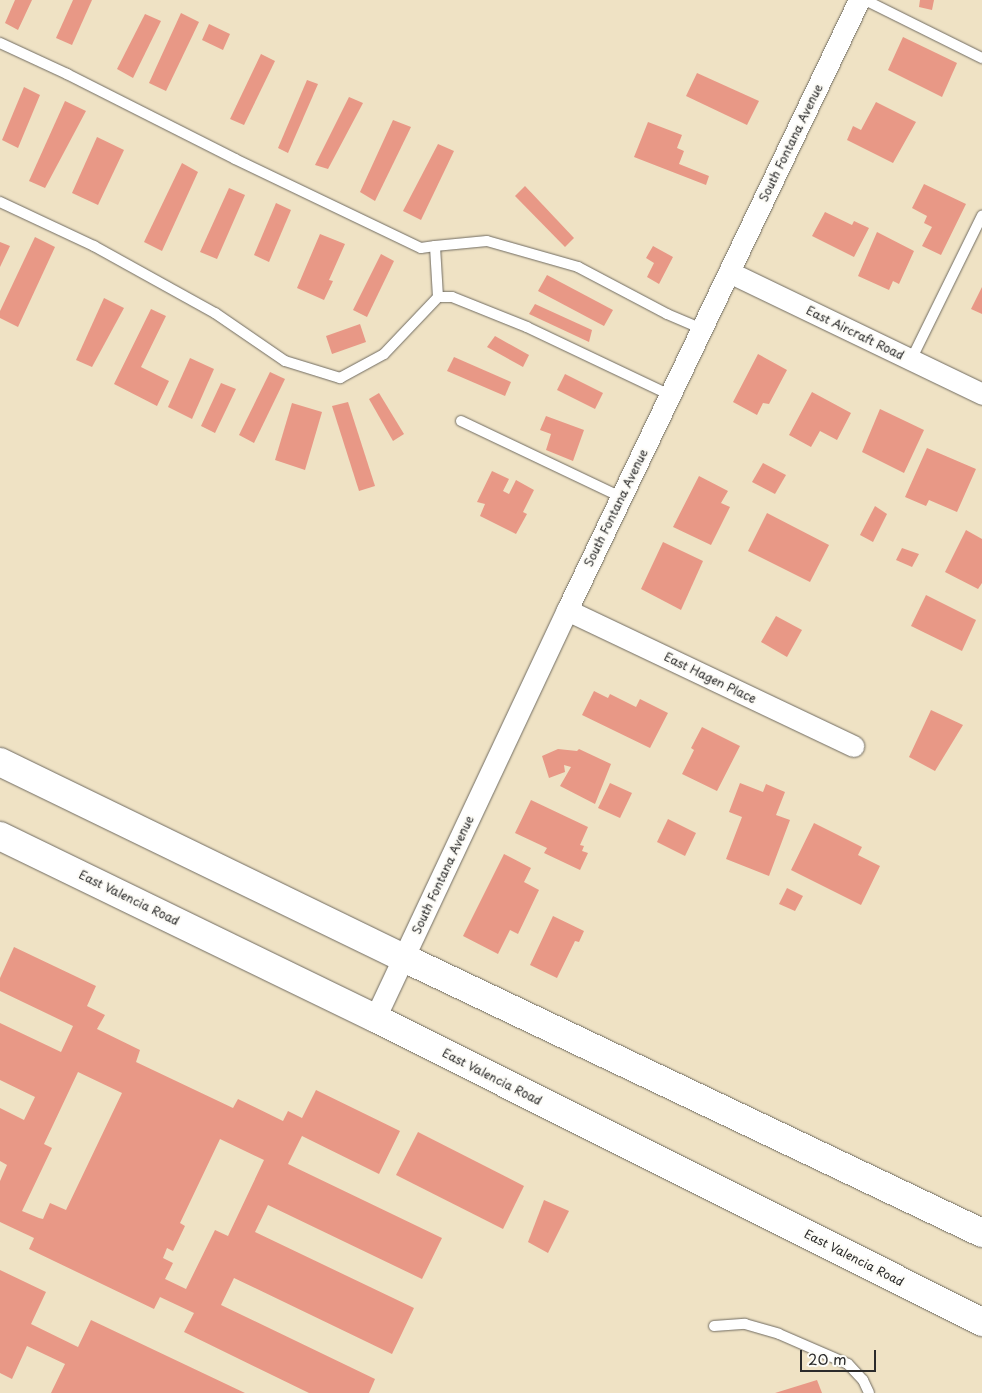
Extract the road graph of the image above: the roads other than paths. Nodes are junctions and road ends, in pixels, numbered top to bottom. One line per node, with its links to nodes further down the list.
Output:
1 (860, 0): 8 (street, South Fontana Avenue)
2 (865, 0): 4 (lane)
3 (0, 43): 7 (lane)
4 (982, 58)
5 (0, 202): 9 (lane)
6 (982, 216): 11 (lane)
7 (435, 246): 9 (lane); 10 (lane)
8 (729, 272): 10 (street, South Fontana Avenue); 11 (street, East Aircraft Road)
9 (438, 297): 13 (lane)
10 (702, 329): 13 (street, South Fontana Avenue)
11 (911, 360): 12 (street, East Aircraft Road)
12 (982, 394)
13 (670, 395): 15 (street, South Fontana Avenue)
14 (461, 422): 15 (lane)
15 (621, 497): 16 (street, South Fontana Avenue)
16 (567, 610): 17 (street, East Hagen Place); 20 (street, South Fontana Avenue)
17 (853, 746)
18 (0, 762): 20 (main road)
19 (0, 836): 21 (main road, East Valencia Road)
20 (404, 958): 21 (street, South Fontana Avenue); 22 (main road)
21 (375, 1018): 23 (main road, East Valencia Road)
22 (982, 1232)
23 (982, 1322)
24 (714, 1326): 25 (lane)
25 (869, 1393)

